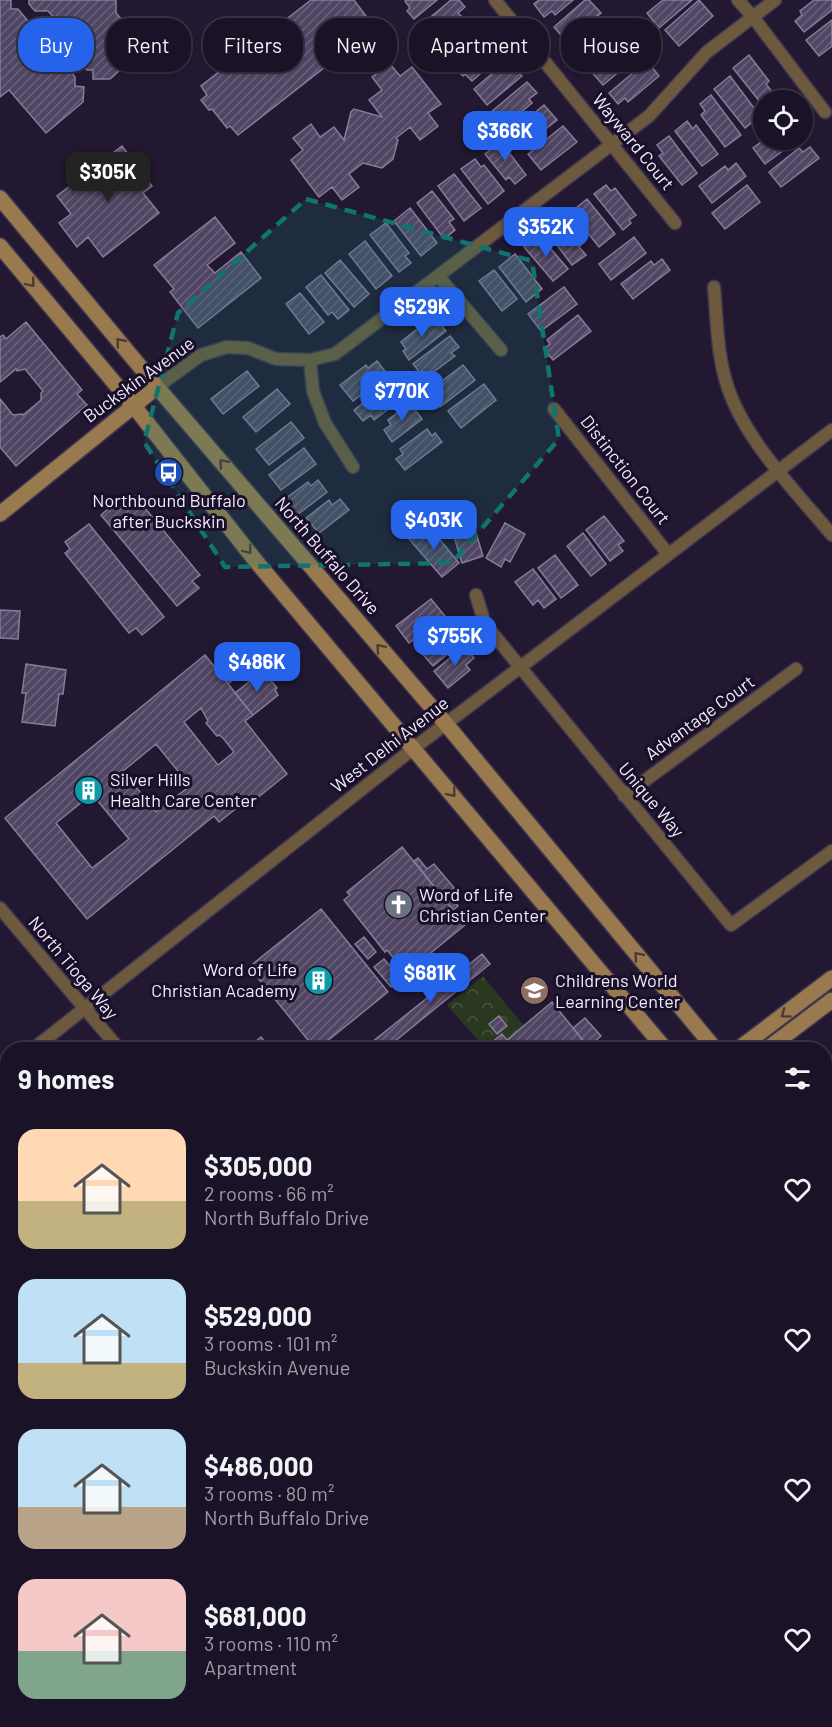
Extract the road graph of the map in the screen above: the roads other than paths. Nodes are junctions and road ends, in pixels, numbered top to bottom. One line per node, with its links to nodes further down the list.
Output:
1 (495, 0): 6 (street, Wayward Court)
2 (738, 0): 4 (street)
3 (774, 0): 4 (street, Buckskin Avenue)
4 (753, 17): 5 (street); 6 (street, Buckskin Avenue)
5 (825, 112)
6 (612, 144): 8 (street, Wayward Court); 10 (street, Buckskin Avenue)
7 (0, 198): 14 (main road, North Buffalo Drive, one-way to 7)
8 (675, 223)
9 (0, 246): 15 (main road, one-way to 15)
10 (438, 276): 12 (street); 13 (street, Buckskin Avenue)
11 (714, 287): 19 (street)
12 (501, 350)
13 (310, 360): 14 (street, Buckskin Avenue); 18 (street)
14 (157, 387): 15 (main road, Buckskin Avenue); 26 (main road, North Buffalo Drive, one-way to 14)
15 (133, 405): 20 (main road, Buckskin Avenue); 27 (main road, one-way to 27)
16 (554, 409): 22 (street, Distinction Court)
17 (832, 430): 19 (street, West Delhi Avenue)
18 (353, 467)
19 (779, 471): 21 (street); 22 (street, West Delhi Avenue)
20 (0, 514)
21 (832, 535)
22 (668, 554): 24 (street, West Delhi Avenue)
23 (476, 595): 24 (street, Unique Way)
24 (520, 668): 26 (street, West Delhi Avenue); 28 (street, Unique Way)
25 (796, 669): 28 (street, Advantage Court)
26 (446, 724): 27 (street, West Delhi Avenue); 37 (main road, North Buffalo Drive, one-way to 26)
27 (414, 748): 33 (street, West Delhi Avenue); 36 (main road, one-way to 36)
28 (624, 796): 29 (street, Unique Way)
29 (832, 851)
30 (0, 908): 33 (street, North Tioga Way)
31 (832, 978): 38 (main road, one-way to 38)
32 (832, 1000): 39 (main road)
33 (83, 1009): 34 (street, West Delhi Avenue); 35 (street, North Tioga Way)
34 (42, 1042)
35 (113, 1042)
36 (659, 1042)
37 (709, 1042)
38 (748, 1042)
39 (777, 1042)

